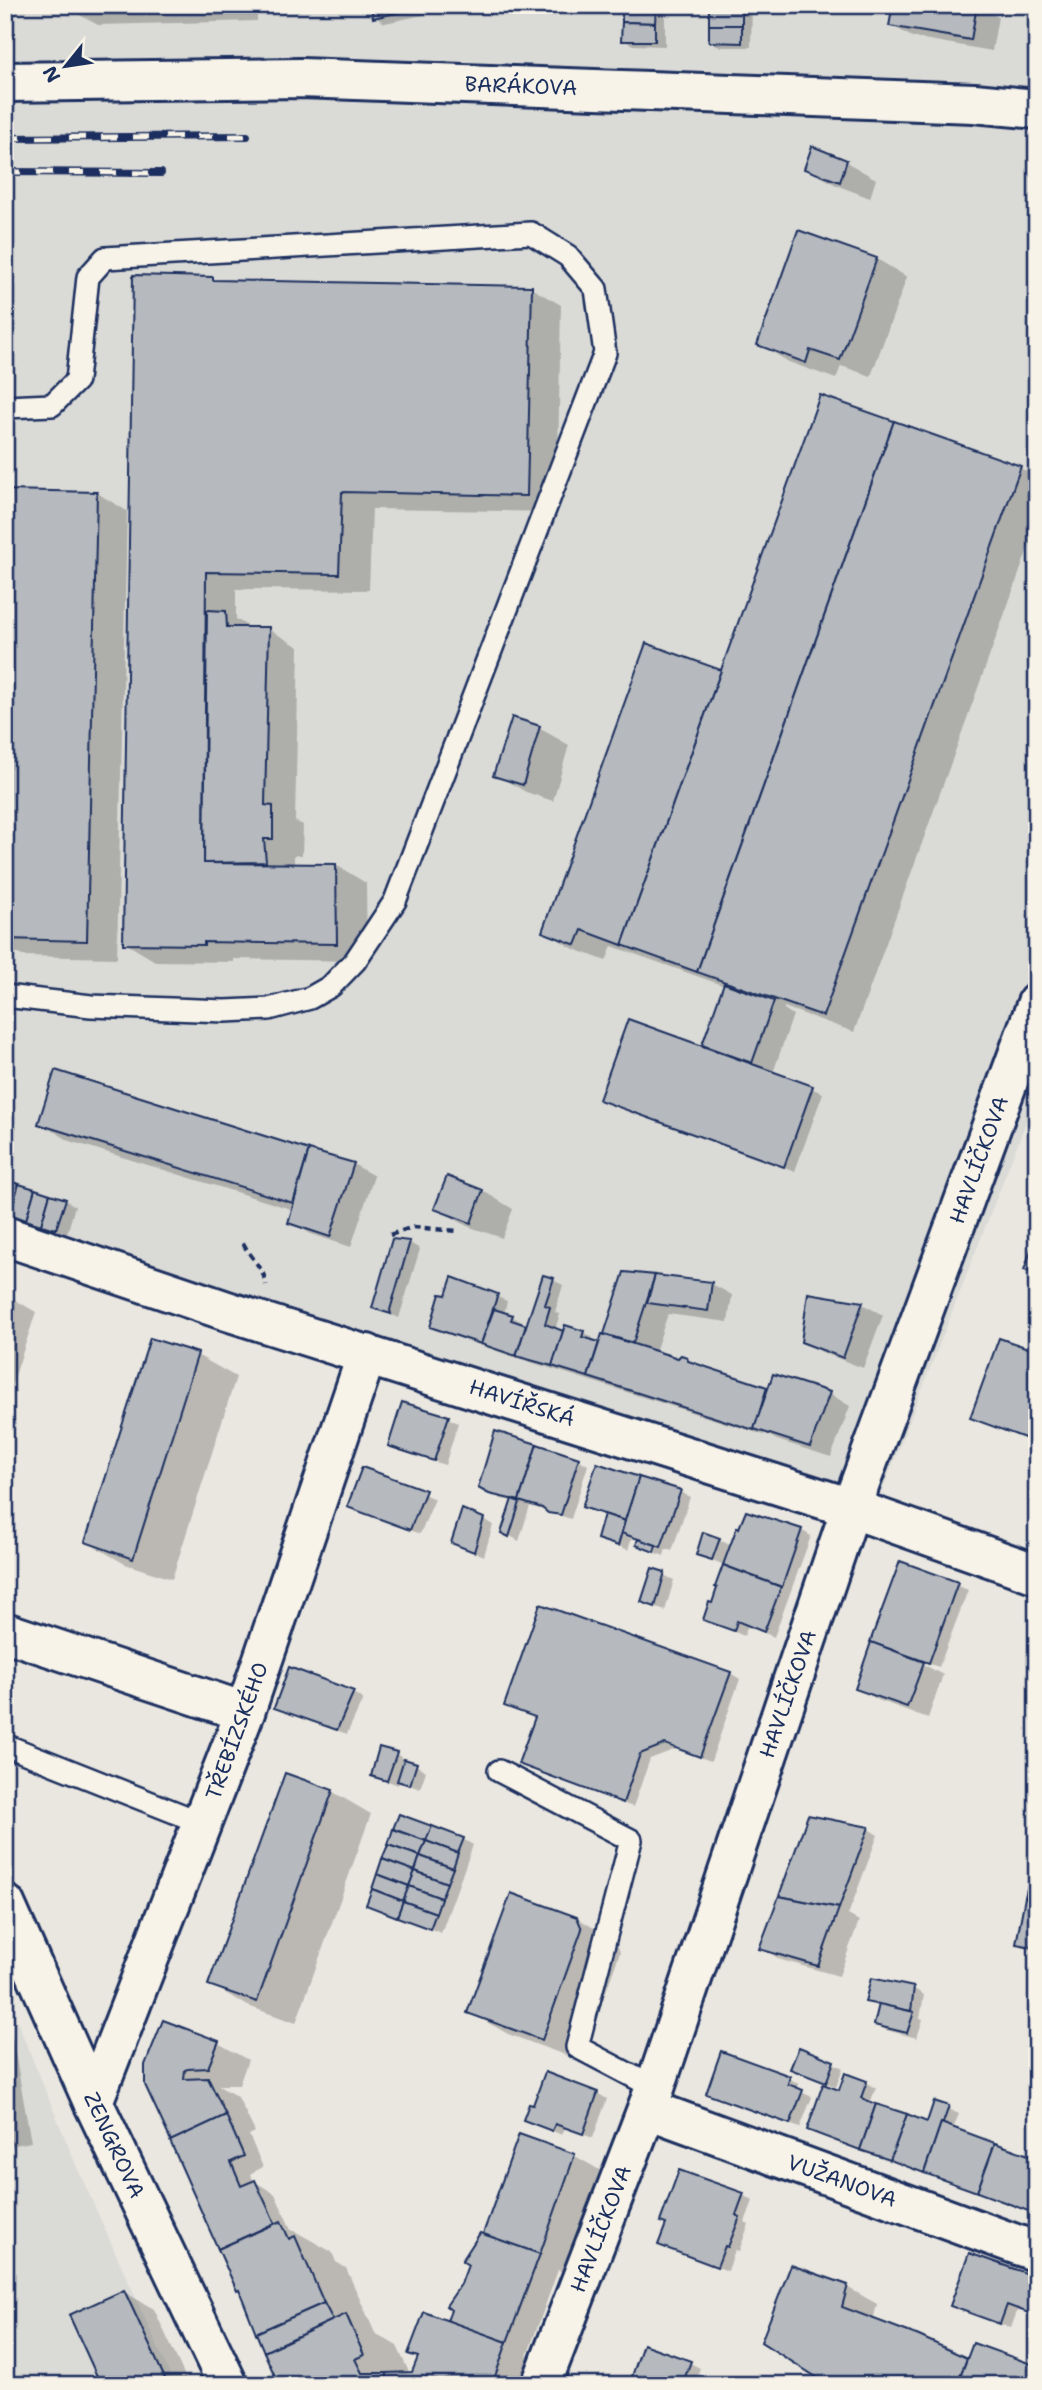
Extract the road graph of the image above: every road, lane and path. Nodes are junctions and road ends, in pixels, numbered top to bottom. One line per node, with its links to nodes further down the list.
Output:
1 (5, 82): 2 (street, BARÁKOVA)
2 (1037, 109)
3 (5, 407): 4 (lane)
4 (5, 996)
5 (1037, 1003): 12 (street, HAVLÍČKOVA)
6 (457, 1231): 7 (path)
7 (390, 1235)
8 (5, 1236): 11 (street, HAVÍŘSKÁ)
9 (243, 1243): 10 (path)
10 (265, 1275)
11 (367, 1354): 12 (street, HAVÍŘSKÁ); 15 (street, TŘEBÍZSKÉHO)
12 (851, 1508): 13 (street, HAVÍŘSKÁ); 20 (street, HAVLÍČKOVA)
13 (1037, 1574)
14 (5, 1632): 15 (street)
15 (246, 1712): 18 (street, TŘEBÍZSKÉHO)
16 (5, 1745): 18 (lane)
17 (499, 1770): 20 (lane)
18 (202, 1823): 21 (street, TŘEBÍZSKÉHO)
19 (5, 1904): 21 (street, ZENGROVA)
20 (651, 2099): 22 (street, VUŽANOVA); 24 (street, HAVLÍČKOVA)
21 (93, 2102): 23 (street, ZENGROVA)
22 (1037, 2252)
23 (228, 2385)
24 (541, 2385)

